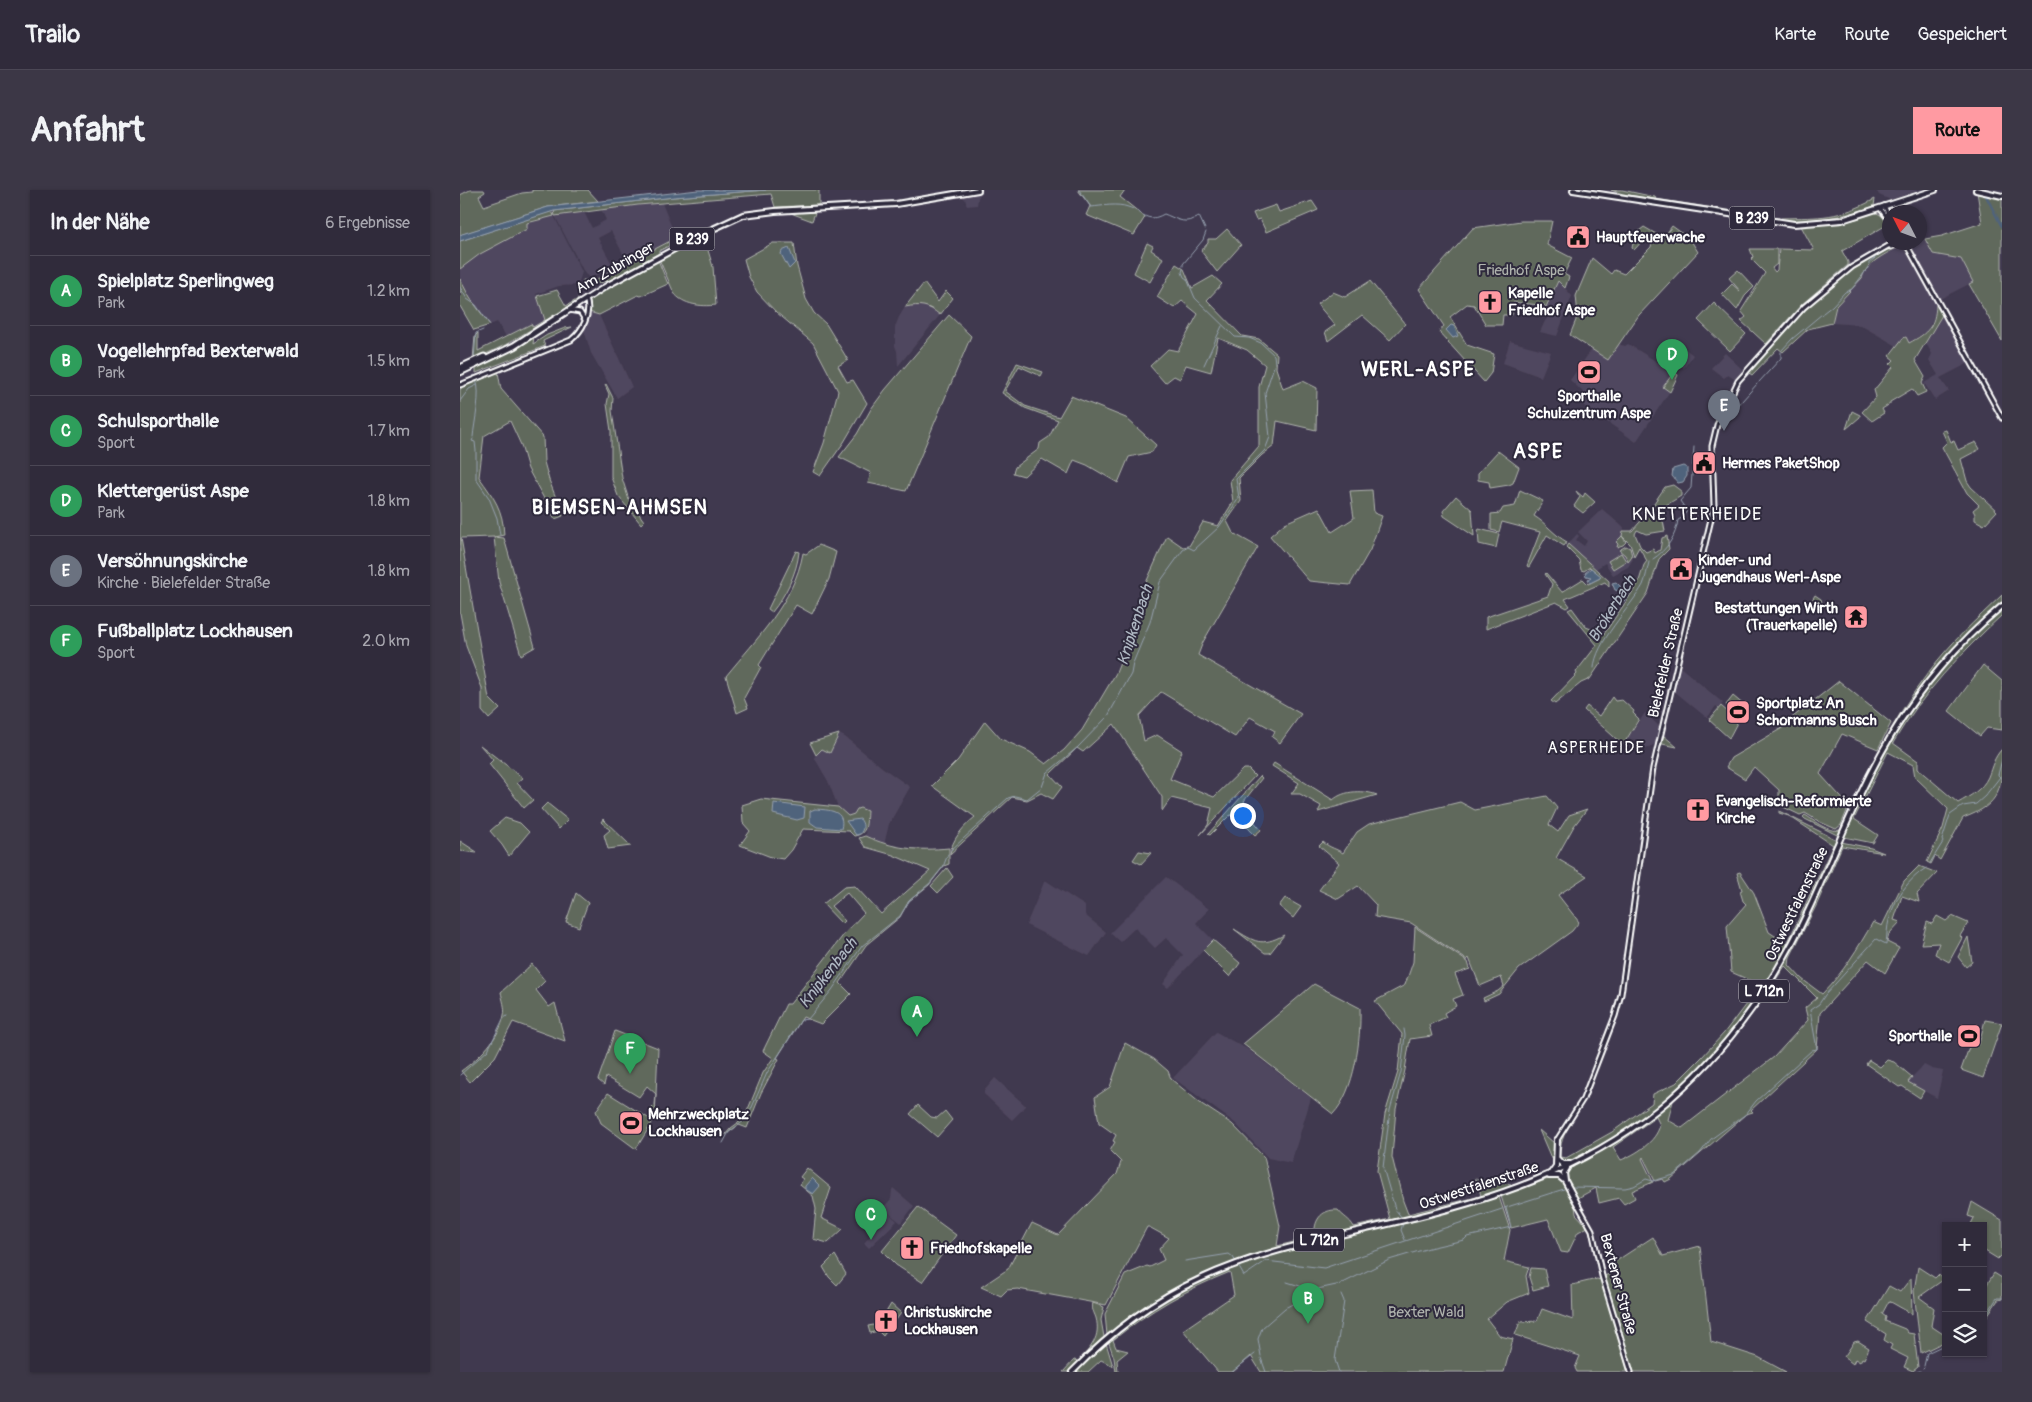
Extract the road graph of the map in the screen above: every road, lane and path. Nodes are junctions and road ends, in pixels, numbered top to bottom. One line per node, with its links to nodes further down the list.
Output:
1 (978, 190): 11 (main road, Am Zubringer / B 239)
2 (1573, 190): 5 (main road, B 239)
3 (1935, 190): 7 (main road, B 239)
4 (1976, 190): 6 (main road)
5 (1603, 192): 8 (main road, B 239)
6 (2002, 196)
7 (1888, 205)
8 (1882, 207)
9 (1883, 250): 19 (main road, Bielefelder Straße)
10 (1909, 250): 17 (main road)
11 (584, 300): 12 (main road, Am Zubringer / B 239); 14 (main road)
12 (569, 310): 13 (main road, Am Zubringer / B 239); 14 (main road)
13 (557, 318): 15 (highway, Am Zubringer / B 239)
14 (585, 320): 16 (main road)
15 (461, 370)
16 (460, 385)
17 (2002, 418)
18 (2002, 606): 21 (main road, Ostwestfalenstraße / L 712n)
19 (1557, 1140): 20 (main road)
20 (1556, 1154): 21 (main road); 22 (main road)
21 (1573, 1164): 22 (main road, Ostwestfalenstraße / L 712n); 23 (main road)
22 (1547, 1176): 23 (main road); 25 (main road, Ostwestfalenstraße / L 712n)
23 (1565, 1181): 24 (main road)
24 (1578, 1205): 26 (main road, Bextener Straße)
25 (1072, 1372)
26 (1631, 1372)

